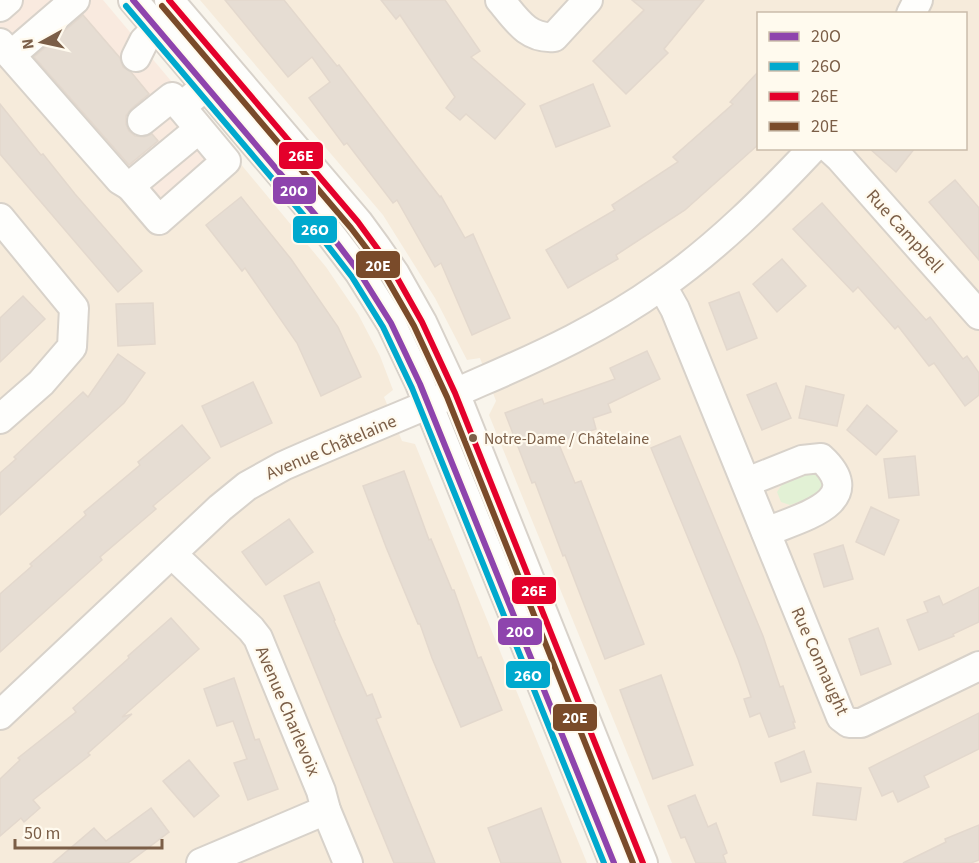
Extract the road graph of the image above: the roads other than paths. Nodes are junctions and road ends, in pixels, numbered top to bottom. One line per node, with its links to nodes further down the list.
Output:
1 (8, 0): 7 (street)
2 (75, 0): 9 (street)
3 (133, 0): 8 (street)
4 (169, 0): 11 (street)
5 (500, 0): 6 (street)
6 (588, 0)
7 (0, 7)
8 (157, 28): 10 (street); 11 (street)
9 (5, 49): 19 (street)
10 (136, 57)
11 (216, 78): 12 (street); 15 (street); 23 (street)
12 (181, 107): 13 (street); 14 (street)
13 (142, 121)
14 (199, 129): 18 (street); 19 (street)
15 (251, 139): 18 (street); 24 (street)
16 (811, 150): 21 (street, Avenue Châtelaine)
17 (831, 150): 22 (street, Rue Campbell)
18 (226, 161): 19 (street)
19 (130, 186)
20 (0, 218): 25 (street)
21 (662, 286): 23 (street, Avenue Châtelaine); 26 (street, Rue Connaught)
22 (979, 315)
23 (455, 393): 24 (street, Avenue Châtelaine); 35 (street)
24 (428, 405): 28 (street, Avenue Châtelaine); 34 (street)
25 (0, 419)
26 (747, 482): 27 (street, Rue Connaught); 27 (street)
27 (766, 532): 29 (street, Rue Connaught)
28 (172, 554): 30 (street, Avenue Châtelaine); 31 (street, Avenue Charlevoix)
29 (979, 666)
30 (0, 716)
31 (326, 810): 32 (street); 33 (street, Avenue Charlevoix)
32 (201, 863)
33 (348, 863)
34 (614, 863)
35 (644, 863)

